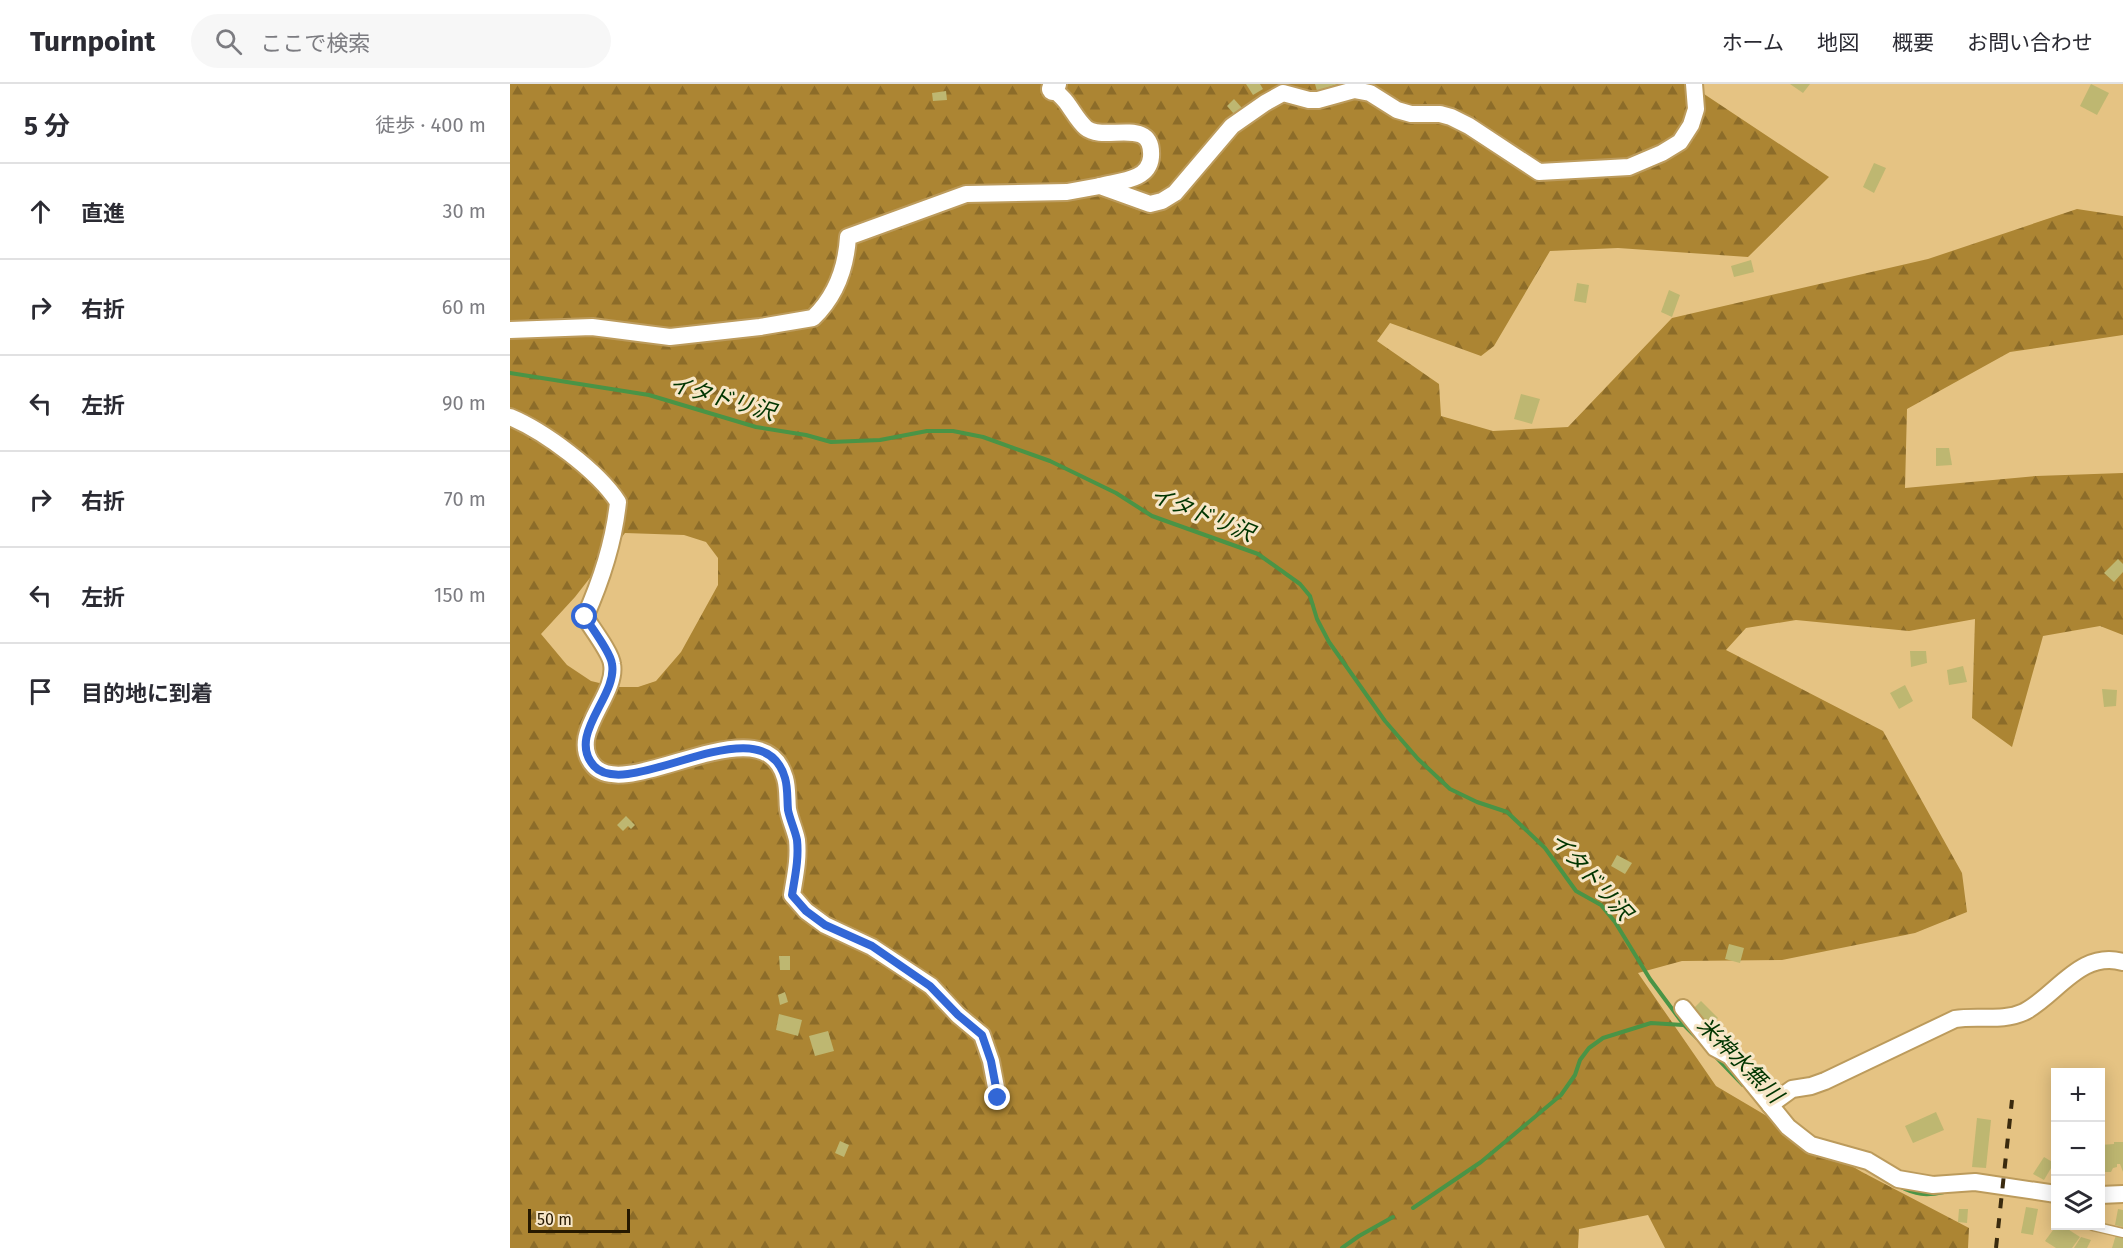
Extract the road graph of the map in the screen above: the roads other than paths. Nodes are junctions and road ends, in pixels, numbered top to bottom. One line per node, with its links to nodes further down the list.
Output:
1 (1694, 84): 3 (street)
2 (1054, 86): 3 (street)
3 (1100, 186): 4 (street)
4 (510, 330)
5 (510, 417): 8 (street)
6 (2123, 962): 9 (street)
7 (1683, 1008): 9 (street)
8 (998, 1098)
9 (1770, 1105): 10 (street)
10 (2051, 1193)
11 (2123, 1194): 12 (street)
12 (2105, 1195)
13 (2105, 1229): 14 (lane)
14 (2123, 1233)

